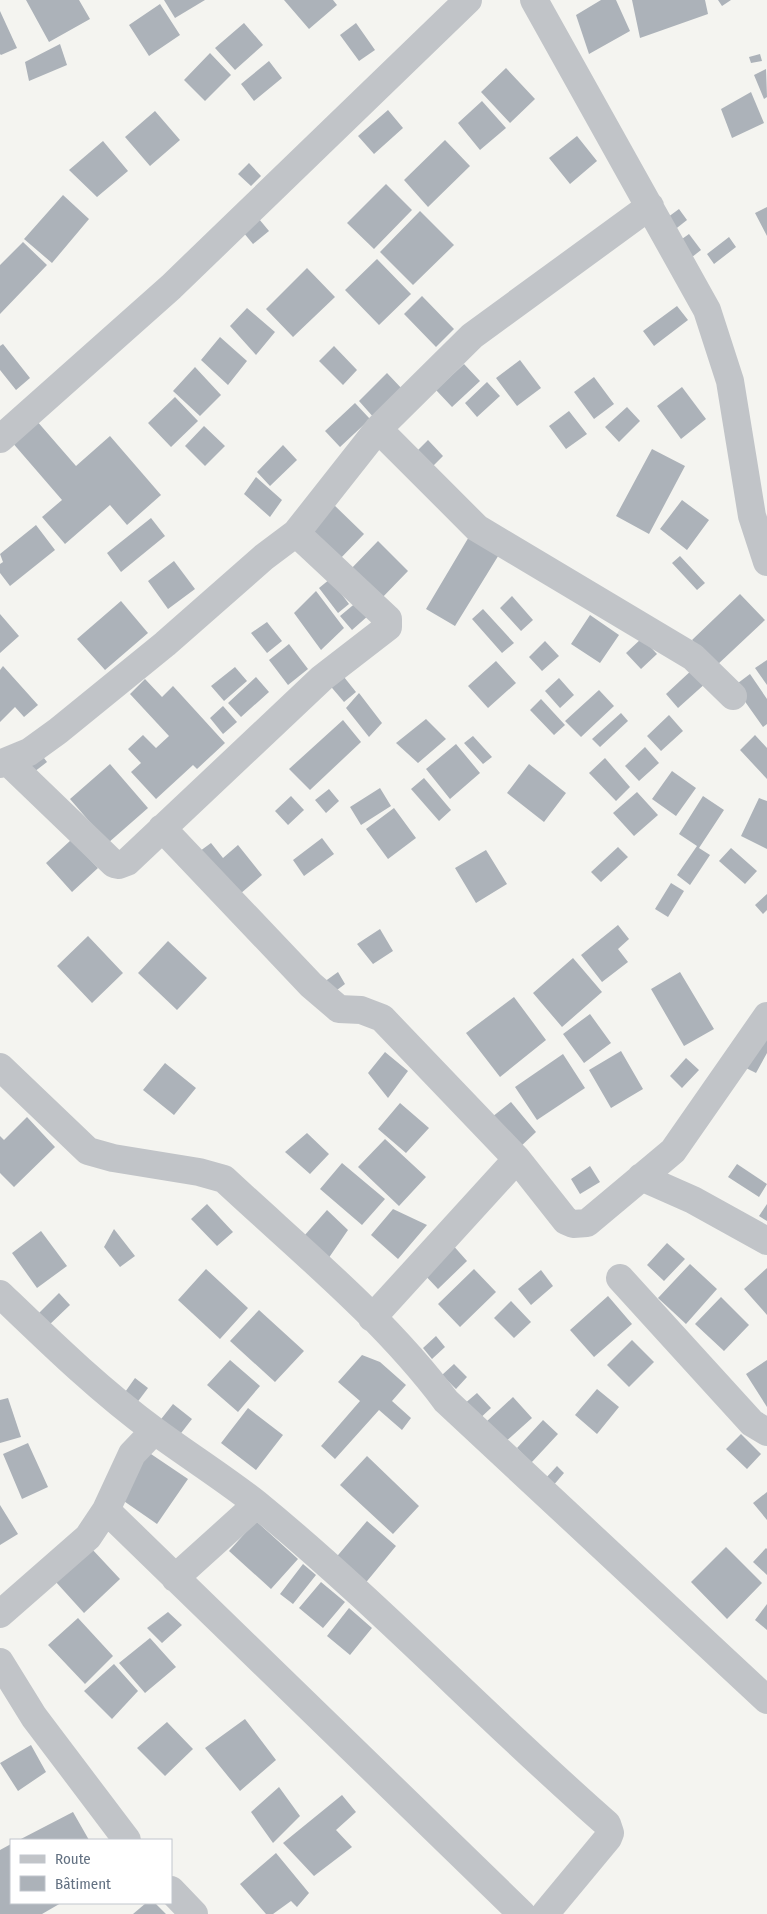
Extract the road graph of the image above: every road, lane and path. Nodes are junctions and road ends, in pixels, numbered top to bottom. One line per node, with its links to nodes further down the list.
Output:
1 (468, 0): 5 (street)
2 (534, 0): 3 (street)
3 (650, 206): 4 (street); 7 (street)
4 (378, 429): 6 (street); 8 (street)
5 (0, 439)
6 (296, 533): 9 (street); 10 (street)
7 (767, 562)
8 (733, 696)
9 (4, 763): 10 (street)
10 (162, 828): 13 (street)
11 (767, 1016): 14 (street)
12 (0, 1067): 18 (street)
13 (517, 1159): 14 (street); 18 (street)
14 (641, 1177): 15 (street)
15 (767, 1241)
16 (620, 1278): 20 (street)
17 (0, 1294): 19 (street)
18 (372, 1318): 26 (street)
19 (154, 1431): 21 (street); 22 (street)
20 (767, 1432)
21 (256, 1504): 23 (street); 31 (street)
22 (106, 1510): 23 (street); 24 (street)
23 (175, 1578): 30 (street)
24 (0, 1614)
25 (0, 1662): 27 (street)
26 (767, 1700)
27 (126, 1839)
28 (172, 1891): 29 (street)
29 (194, 1914)
30 (522, 1914)
31 (545, 1914)

